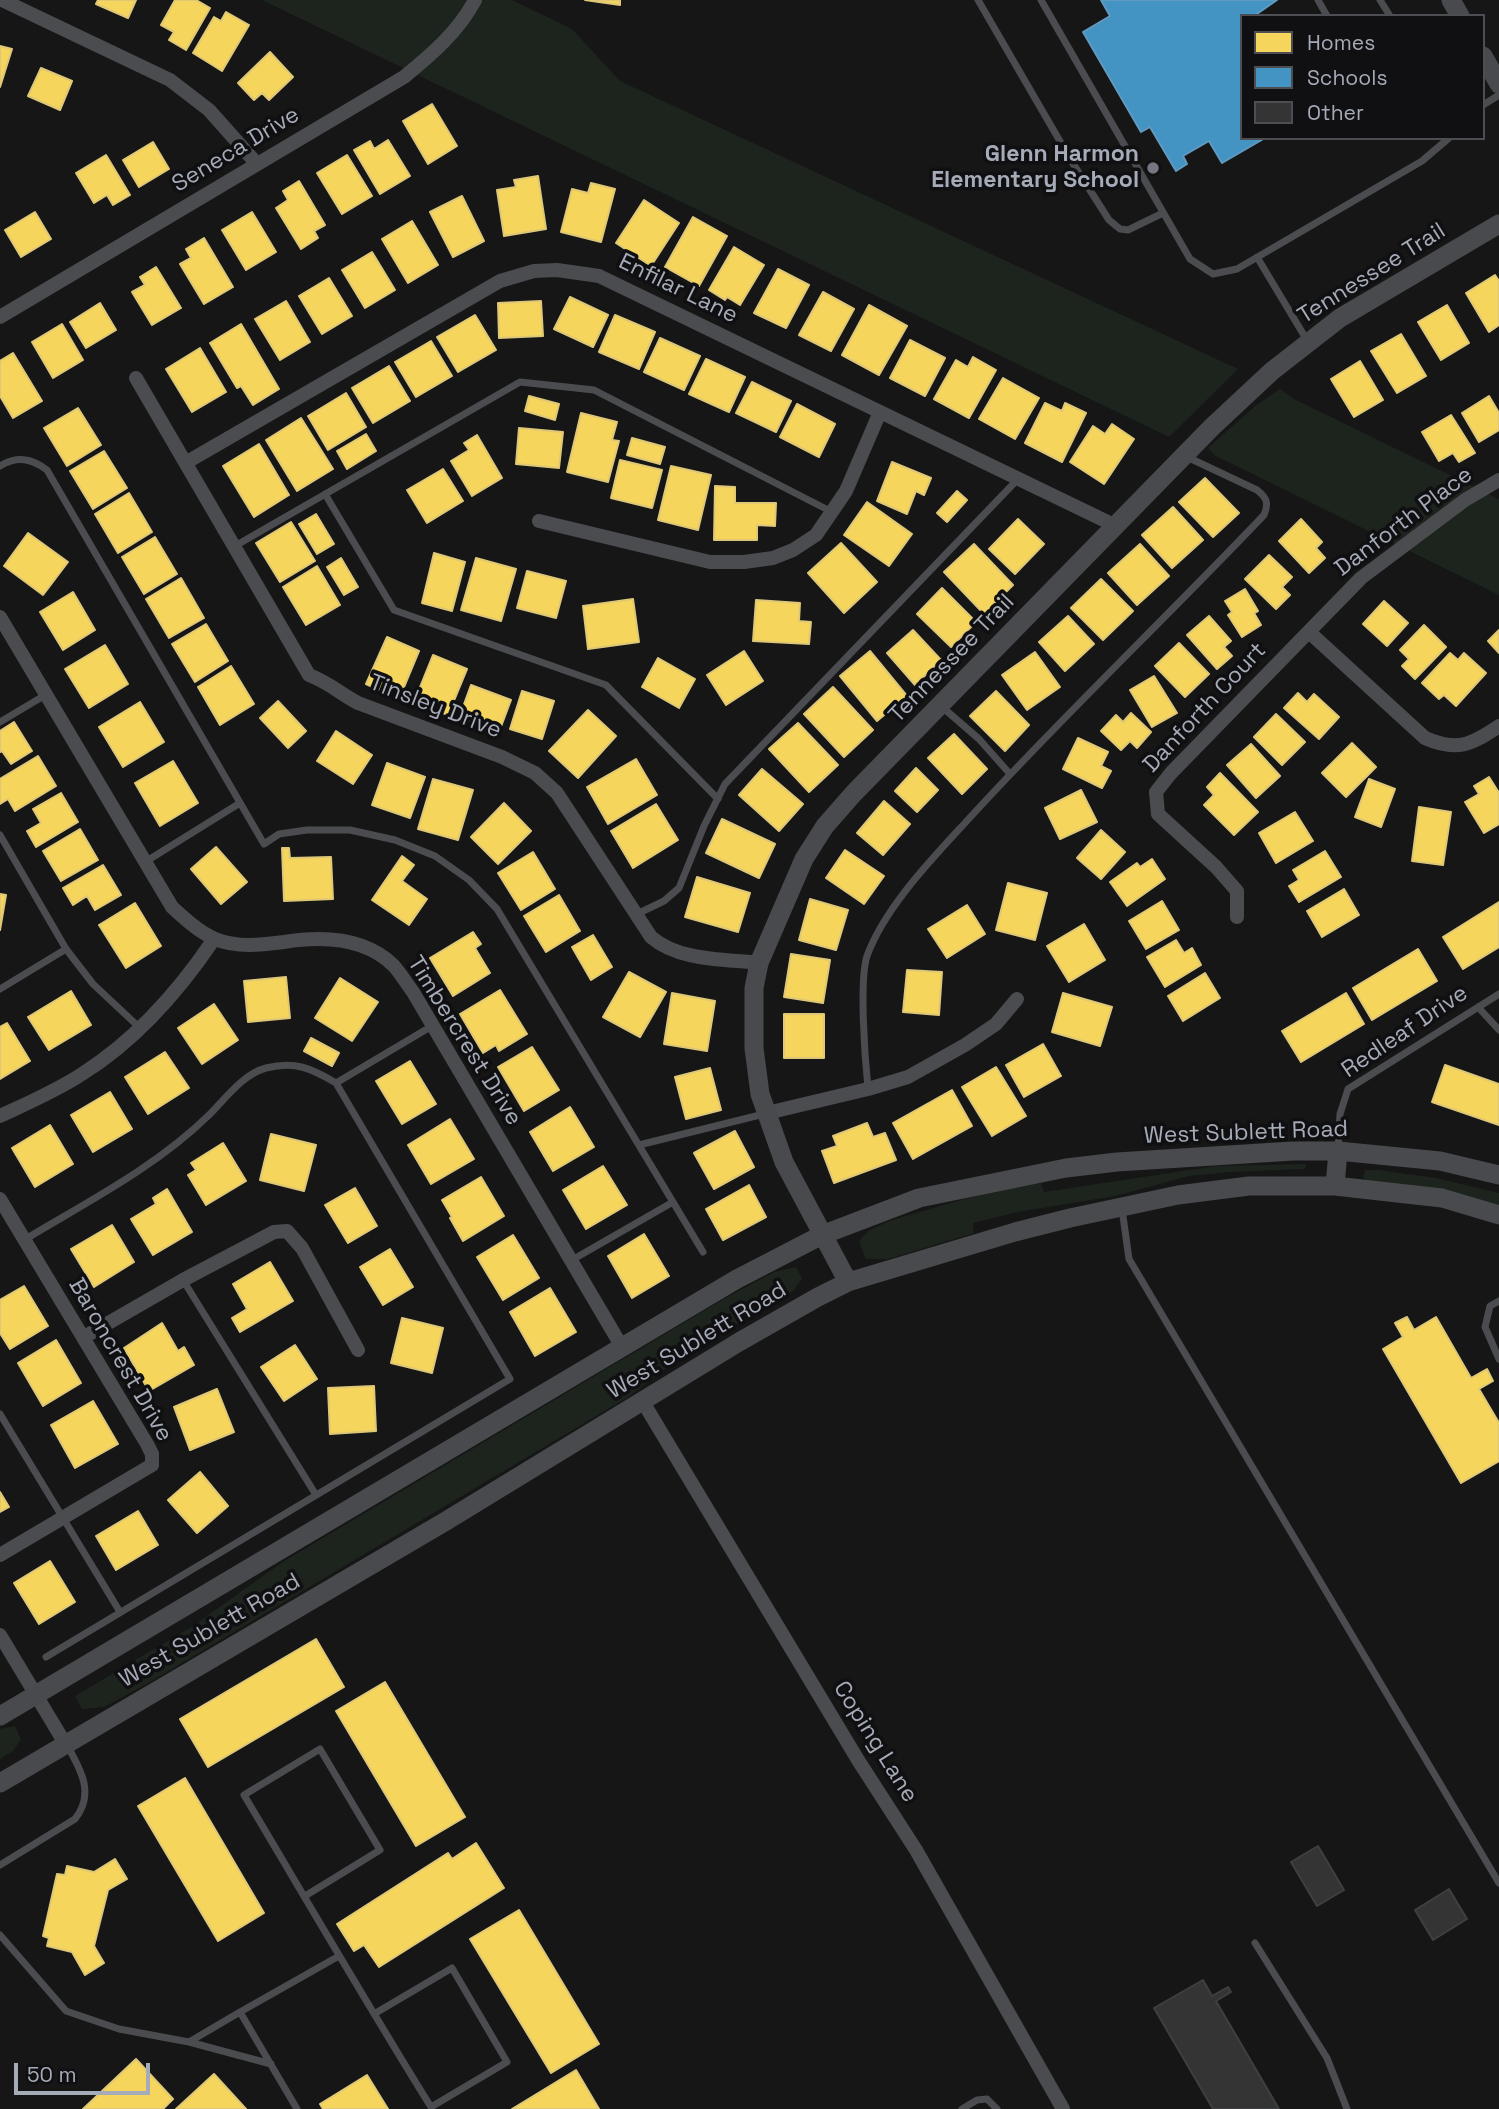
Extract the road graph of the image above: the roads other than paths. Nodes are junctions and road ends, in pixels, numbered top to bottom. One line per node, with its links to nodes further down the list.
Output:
1 (2, 0): 8 (street)
2 (475, 0): 8 (street, Seneca Drive)
3 (978, 0): 9 (lane)
4 (1041, 0): 9 (lane)
5 (1485, 60): 6 (main road)
6 (1499, 84)
7 (1447, 140): 11 (lane)
8 (257, 164): 12 (street, Seneca Drive)
9 (1163, 213): 11 (lane)
10 (1499, 224): 13 (main road, Tennessee Trail)
11 (1257, 257): 13 (lane)
12 (0, 317)
13 (1308, 343): 16 (main road, Tennessee Trail)
14 (136, 378): 17 (street, Tinsley Drive)
15 (880, 412): 17 (street, Enfilar Lane); 19 (street, Enfilar Lane); 22 (street)
16 (1185, 455): 24 (main road, Tennessee Trail); 32 (lane)
17 (187, 462): 25 (street, Tinsley Drive)
18 (0, 466): 34 (lane)
19 (1018, 479): 24 (street, Enfilar Lane); 33 (lane)
20 (1499, 480): 27 (street, Danforth Place)
21 (325, 494): 22 (lane); 25 (lane); 33 (lane)
22 (832, 512): 23 (street)
23 (539, 522)
24 (1116, 526): 29 (main road, Tennessee Trail)
25 (234, 546): 37 (street, Tinsley Drive)
26 (0, 617): 28 (street, Timbercrest Drive)
27 (1309, 632): 31 (street); 38 (street, Danforth Court)
28 (47, 694): 30 (lane); 36 (street, Timbercrest Drive)
29 (940, 705): 32 (lane); 41 (main road, Tennessee Trail)
30 (0, 722)
31 (1499, 726)
32 (1010, 774): 50 (lane)
33 (718, 799): 37 (lane)
34 (240, 803): 36 (lane); 53 (lane)
35 (0, 835): 40 (lane)
36 (145, 862): 39 (street, Timbercrest Drive)
37 (637, 914): 41 (street, Tinsley Drive)
38 (1237, 917)
39 (214, 939): 46 (street, Timbercrest Drive); 47 (street)
40 (66, 949): 42 (lane); 47 (lane)
41 (759, 963): 51 (main road, Tennessee Trail)
42 (0, 989)
43 (1499, 994): 45 (lane, Redleaf Drive)
44 (1017, 999): 50 (street)
45 (1478, 1007): 48 (lane); 54 (lane, Redleaf Drive)
46 (432, 1026): 49 (lane); 64 (street, Timbercrest Drive)
47 (140, 1028): 52 (street)
48 (1499, 1030)
49 (336, 1083): 62 (lane); 74 (lane)
50 (868, 1089): 51 (street)
51 (767, 1113): 53 (lane); 61 (main road, Tennessee Trail)
52 (0, 1116)
53 (639, 1145): 58 (lane)
54 (1338, 1151): 55 (main road, West Sublett Road); 56 (main road); 61 (main road, West Sublett Road)
55 (1499, 1175)
56 (1335, 1186): 59 (main road, West Sublett Road); 60 (main road, West Sublett Road)
57 (0, 1199): 62 (street, Baroncrest Drive)
58 (673, 1202): 63 (lane); 64 (lane)
59 (1122, 1207): 66 (main road, West Sublett Road); 85 (lane)
60 (1499, 1214)
61 (822, 1235): 66 (main road, Tennessee Trail); 69 (main road, West Sublett Road)
62 (24, 1240): 68 (street, Baroncrest Drive)
63 (703, 1252)
64 (572, 1260): 69 (street, Timbercrest Drive)
65 (183, 1280): 68 (street); 70 (street); 74 (lane)
66 (848, 1282): 72 (main road, West Sublett Road)
67 (1499, 1301): 71 (lane)
68 (83, 1337): 75 (street, Baroncrest Drive)
69 (622, 1347): 80 (main road, West Sublett Road)
70 (358, 1350)
71 (1499, 1359)
72 (643, 1402): 82 (main road, West Sublett Road); 97 (street, Coping Lane)
73 (0, 1415): 75 (lane)
74 (316, 1495): 77 (lane)
75 (62, 1519): 76 (street, Baroncrest Drive); 77 (lane)
76 (0, 1555)
77 (120, 1612): 79 (lane)
78 (0, 1635): 80 (street)
79 (46, 1657)
80 (36, 1695): 81 (main road, West Sublett Road); 82 (street)
81 (0, 1716)
82 (66, 1745): 83 (main road, West Sublett Road); 84 (lane)
83 (0, 1783)
84 (0, 1865)
85 (1499, 1883)
86 (304, 1896): 86 (lane); 89 (lane)
87 (0, 1936): 92 (lane)
88 (1255, 1944): 98 (lane)
89 (339, 1955): 90 (lane); 91 (lane)
90 (240, 2012): 92 (lane); 93 (lane)
91 (374, 2014): 91 (lane)
92 (189, 2042): 93 (lane)
93 (271, 2064): 94 (lane)
94 (297, 2109)
95 (962, 2109): 96 (lane)
96 (996, 2109)
97 (1063, 2109)
98 (1347, 2109)

